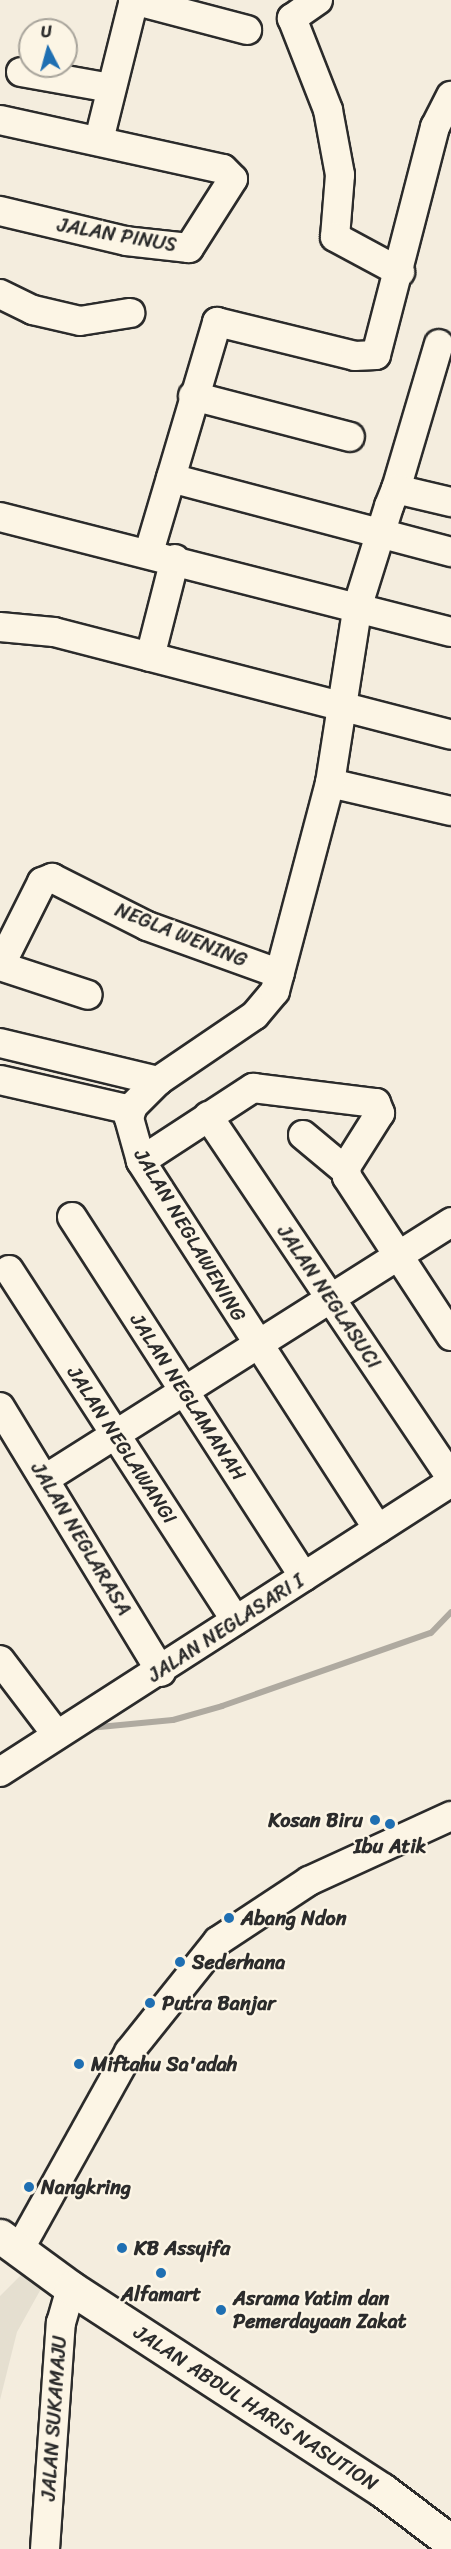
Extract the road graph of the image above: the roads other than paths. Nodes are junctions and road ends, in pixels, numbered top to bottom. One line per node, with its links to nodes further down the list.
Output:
1 (133, 0): 3 (street); 5 (street)
2 (318, 0): 10 (street)
3 (247, 30)
4 (55, 78): 5 (street)
5 (111, 88): 8 (street)
6 (451, 96): 10 (street)
7 (0, 120): 8 (street)
8 (99, 140): 9 (street, JALAN PINUS)
9 (0, 211)
10 (400, 272): 14 (street)
11 (0, 294): 12 (street)
12 (130, 313)
13 (439, 344): 17 (street)
14 (193, 396): 15 (street); 16 (street)
15 (350, 437)
16 (171, 478): 20 (street); 22 (street)
17 (396, 489): 18 (street); 20 (street)
18 (451, 502)
19 (0, 517): 22 (street)
20 (381, 533): 21 (street); 23 (street)
21 (451, 552)
22 (162, 556): 23 (street); 26 (street)
23 (358, 604): 25 (street); 27 (street)
24 (0, 627): 26 (street)
25 (451, 632)
26 (150, 657): 27 (street)
27 (340, 707): 28 (street); 29 (street)
28 (451, 735)
29 (330, 783): 30 (street); 32 (street)
30 (451, 811)
31 (2, 967): 32 (street, NEGLA WENING); 33 (street)
32 (280, 974): 36 (street)
33 (88, 995)
34 (0, 1043): 36 (street)
35 (0, 1080): 37 (street)
36 (158, 1081): 37 (street)
37 (131, 1110): 40 (street, JALAN NEGLAWENING)
38 (208, 1116): 40 (street); 41 (street); 46 (street, JALAN NEGLASUCI)
39 (303, 1135): 41 (street)
40 (141, 1161): 48 (street, JALAN NEGLAWENING)
41 (345, 1170): 44 (street)
42 (72, 1217): 49 (street, JALAN NEGLAMANAH)
43 (451, 1222): 44 (street)
44 (397, 1252): 46 (street); 47 (street)
45 (9, 1270): 51 (street, JALAN NEGLAWANGI)
46 (330, 1299): 48 (street); 53 (street, JALAN NEGLASUCI)
47 (451, 1336)
48 (257, 1345): 49 (street); 54 (street, JALAN NEGLAWENING)
49 (184, 1393): 51 (street); 55 (street, JALAN NEGLAMANAH)
50 (0, 1407): 52 (street, JALAN NEGLARASA)
51 (114, 1435): 52 (street); 56 (street, JALAN NEGLAWANGI)
52 (45, 1479): 58 (street, JALAN NEGLARASA)
53 (451, 1480): 54 (street, JALAN NEGLASARI I)
54 (378, 1529): 55 (street, JALAN NEGLASARI I)
55 (304, 1577): 56 (street, JALAN NEGLASARI I)
56 (235, 1620): 58 (street, JALAN NEGLASARI I)
57 (0, 1660): 59 (street)
58 (161, 1672): 59 (street, JALAN NEGLASARI I)
59 (57, 1735): 60 (street, JALAN NEGLASARI I)
60 (0, 1772)
61 (451, 1816): 62 (street)
62 (9, 2243): 63 (highway, JALAN ABDUL HARIS NASUTION)
63 (70, 2288): 64 (highway, JALAN ABDUL HARIS NASUTION); 65 (street, JALAN SUKAMAJU)
64 (431, 2526)
65 (45, 2549)

